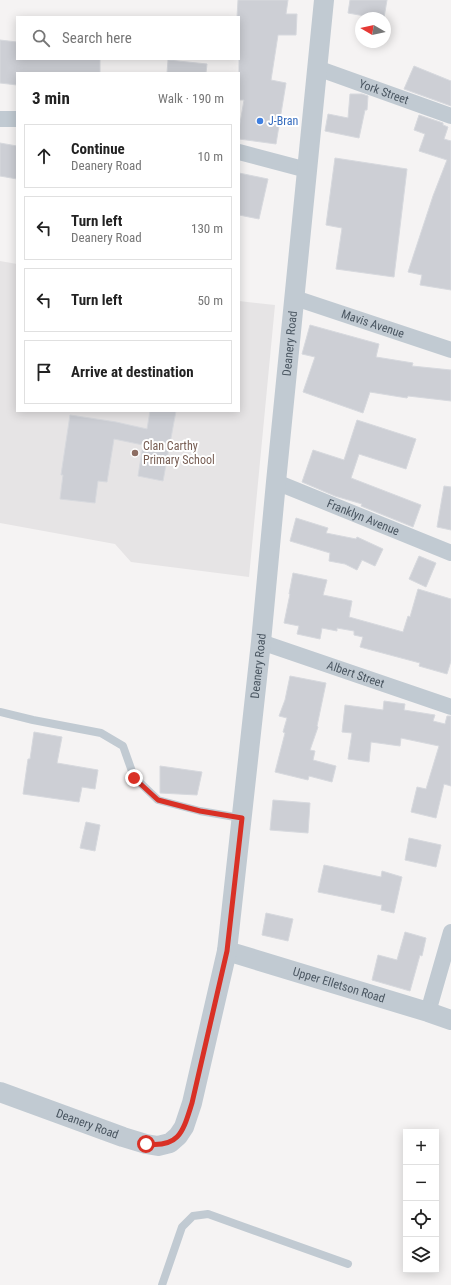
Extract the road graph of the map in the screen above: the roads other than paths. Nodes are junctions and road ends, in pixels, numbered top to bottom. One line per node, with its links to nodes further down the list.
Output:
1 (324, 0): 2 (street, Deanery Road)
2 (317, 68): 3 (street, York Street); 7 (street, Deanery Road)
3 (451, 116)
4 (0, 119): 5 (street)
5 (16, 119)
6 (240, 152): 7 (street)
7 (307, 170): 8 (street, Deanery Road)
8 (295, 298): 9 (street, Mavis Avenue); 10 (street, Deanery Road)
9 (451, 350)
10 (276, 482): 11 (street, Franklyn Avenue); 12 (street, Deanery Road)
11 (451, 553)
12 (261, 642): 13 (street, Albert Street); 15 (street, Deanery Road)
13 (451, 707)
14 (0, 712): 15 (lane)
15 (242, 818): 17 (street, Deanery Road)
16 (451, 932): 18 (street)
17 (227, 951): 18 (street, Upper Elletson Road); 20 (street, Deanery Road)
18 (428, 1012): 19 (street, Upper Elletson Road)
19 (451, 1020)
20 (0, 1092)
21 (348, 1264): 22 (lane)
22 (162, 1285)

